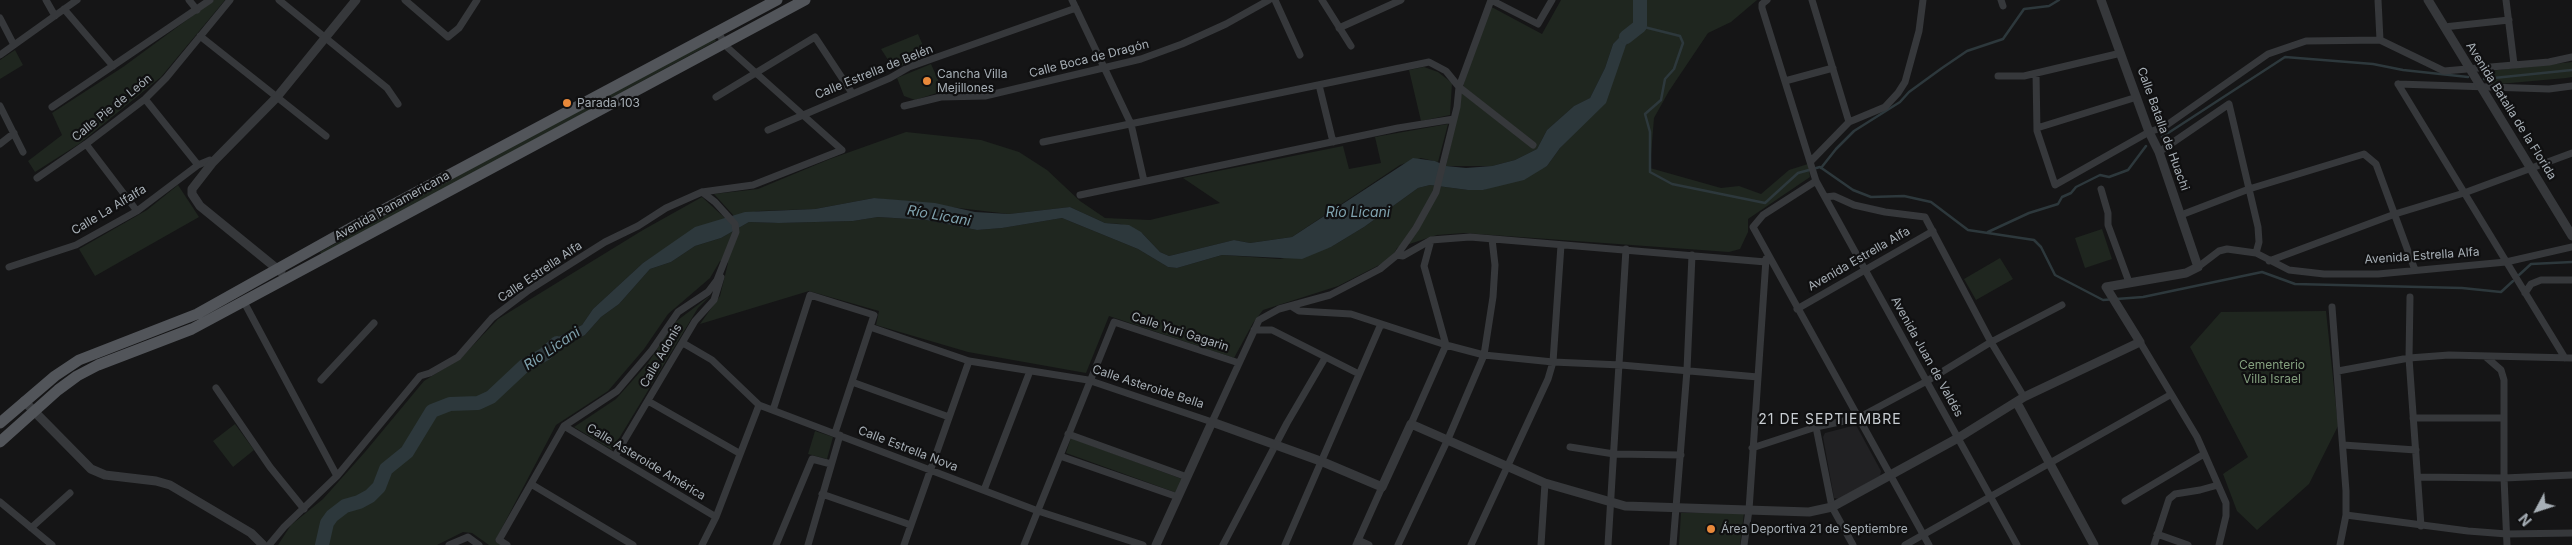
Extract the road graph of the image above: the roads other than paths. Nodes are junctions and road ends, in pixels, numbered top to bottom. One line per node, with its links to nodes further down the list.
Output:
1 (46, 0): 29 (street)
2 (77, 0): 27 (street)
3 (189, 0): 28 (street)
4 (210, 0): 28 (street)
5 (230, 0): 35 (street, Calle Pie de León)
6 (279, 0): 36 (street)
7 (356, 0): 36 (street)
8 (405, 0): 9 (street)
9 (477, 0)
10 (777, 0): 34 (main road, Avenida Panamericana)
11 (805, 0): 38 (main road, Avenida Panamericana)
12 (1072, 0): 26 (street)
13 (1269, 0): 47 (street, Calle Boca de Dragón)
14 (1275, 0): 42 (street)
15 (1322, 0): 33 (street)
16 (1401, 0): 33 (street)
17 (1491, 0): 18 (street); 55 (street)
18 (1552, 0)
19 (1767, 0): 53 (street, Avenida Juan de Valdés)
20 (1812, 0): 48 (street)
21 (1923, 0): 69 (street)
22 (2102, 0): 41 (street, Calle Batalla de Huachi)
23 (2378, 0): 37 (street)
24 (2428, 0): 32 (street, Avenida Batalla de la Florida)
25 (2506, 0): 31 (street)
26 (1076, 8): 47 (street); 58 (street, Calle Estrella de Belén)
27 (64, 9): 29 (street); 46 (street)
28 (197, 10): 46 (street)
29 (55, 16): 39 (street)
30 (0, 18): 39 (street)
31 (2509, 20): 32 (street); 45 (street)
32 (2444, 27): 49 (street, Avenida Batalla de la Florida)
33 (1339, 28): 40 (street)
34 (717, 31): 38 (street); 109 (main road, Avenida Panamericana)
35 (200, 36): 59 (street); 62 (street, Calle Pie de León)
36 (324, 37): 59 (street); 63 (street)
37 (2380, 40): 49 (street); 73 (street)
38 (724, 43): 50 (street); 115 (main road, Avenida Panamericana)
39 (14, 45): 43 (street)
40 (1351, 46)
41 (2122, 53): 51 (street); 61 (street, Calle Batalla de Huachi)
42 (1300, 54)
43 (0, 55)
44 (2572, 57): 45 (street)
45 (2514, 64): 49 (street)
46 (114, 66): 66 (street)
47 (1105, 66): 65 (street, Calle Boca de Dragón); 70 (street)
48 (1833, 68): 53 (street); 69 (street)
49 (2469, 68): 57 (street, Avenida Batalla de la Florida)
50 (755, 73): 58 (street); 60 (street); 67 (street)
51 (2036, 73): 52 (street); 71 (street)
52 (1998, 76)
53 (1785, 81): 84 (street, Avenida Juan de Valdés)
54 (1319, 85): 55 (street); 70 (street); 77 (street)
55 (1459, 86): 68 (street); 80 (street)
56 (2572, 86): 57 (street)
57 (2481, 87): 87 (street, Avenida Batalla de la Florida); 94 (street)
58 (852, 93): 67 (street, Calle Estrella de Belén)
59 (277, 97): 75 (street); 85 (street)
60 (716, 97)
61 (2137, 97): 71 (street); 73 (street, Calle Batalla de Huachi)
62 (145, 99): 79 (street, Calle Pie de León); 86 (street)
63 (398, 104)
64 (0, 106): 74 (street)
65 (904, 106)
66 (52, 107)
67 (802, 114): 72 (street, Calle Estrella de Belén); 93 (street, Calle Estrella Alfa)
68 (1454, 119): 77 (street); 110 (street)
69 (1849, 122): 84 (street)
70 (1131, 124): 76 (street); 89 (street)
71 (2037, 128): 73 (street)
72 (768, 130)
73 (2149, 132): 82 (street, Calle Batalla de Huachi)
74 (14, 133): 78 (street); 81 (street)
75 (326, 136)
76 (1043, 142)
77 (1333, 142): 89 (street)
78 (0, 144)
79 (86, 144): 88 (street, Calle Pie de León); 97 (street)
80 (1533, 145)
81 (24, 152)
82 (2159, 152): 92 (street); 99 (street, Calle Batalla de Huachi)
83 (2572, 153): 87 (street)
84 (1811, 161): 90 (street, Avenida Juan de Valdés)
85 (213, 162): 86 (street, Calle La Alfalfa); 119 (street)
86 (198, 165): 97 (street, Calle La Alfalfa)
87 (2531, 167): 94 (street); 100 (street, Avenida Batalla de la Florida)
88 (36, 178)
89 (1144, 181): 95 (street)
90 (1816, 181): 96 (street, Avenida Juan de Valdés); 112 (street)
91 (2101, 189): 124 (street)
92 (2249, 189): 98 (street); 99 (street); 108 (street)
93 (702, 192): 117 (street); 198 (street, Calle Estrella Alfa)
94 (2464, 193): 98 (street); 114 (street)
95 (1080, 195)
96 (1825, 197): 101 (street); 121 (street, Avenida Juan de Valdés)
97 (136, 211): 116 (street, Calle La Alfalfa)
98 (2396, 214): 113 (street); 120 (street)
99 (2181, 215): 118 (street, Calle Batalla de Huachi)
100 (2568, 223): 102 (street, Avenida Batalla de la Florida)
101 (1934, 231): 121 (street, Avenida Estrella Alfa); 137 (street)
102 (2572, 236)
103 (1492, 239): 104 (street); 105 (street); 140 (street)
104 (1431, 240): 110 (street); 139 (street)
105 (1560, 245): 107 (street); 146 (street)
106 (2572, 247): 114 (street, Avenida Estrella Alfa)
107 (1626, 249): 111 (street); 148 (street)
108 (2256, 253): 113 (street, Avenida Estrella Alfa); 118 (street, Avenida Estrella Alfa)
109 (305, 254): 115 (street); 119 (main road, Avenida Panamericana)
110 (1397, 254): 129 (street)
111 (1692, 255): 112 (street); 150 (street)
112 (1766, 258): 131 (street); 153 (street)
113 (2269, 261): 120 (street, Avenida Estrella Alfa)
114 (2506, 262): 120 (street, Avenida Estrella Alfa); 125 (street)
115 (312, 266): 122 (main road, Avenida Panamericana)
116 (8, 267)
117 (722, 267): 136 (street, Calle Adonis); 173 (street)
118 (2198, 267): 124 (street, Avenida Estrella Alfa)
119 (279, 268): 122 (street); 161 (main road, Avenida Panamericana)
120 (2415, 270)
121 (1866, 271): 131 (street, Avenida Estrella Alfa); 156 (street, Avenida Juan de Valdés)
122 (286, 280): 127 (main road, Avenida Panamericana)
123 (2572, 280): 125 (street)
124 (2128, 282): 138 (street, Avenida Estrella Alfa)
125 (2525, 293): 144 (street)
126 (2410, 297): 143 (street)
127 (244, 302): 165 (main road, Avenida Panamericana); 198 (street)
128 (2062, 305): 137 (street)
129 (1291, 306): 133 (street); 135 (street)
130 (2332, 307): 151 (street)
131 (1797, 309): 167 (street)
132 (374, 323): 154 (street)
133 (1381, 324): 139 (street); 152 (street)
134 (870, 327): 145 (street, Calle Asteroide Bella); 157 (street); 164 (street)
135 (1254, 330): 142 (street); 147 (street)
136 (683, 342): 162 (street, Calle Adonis); 163 (street, Calle Estrella Nova)
137 (1991, 342): 156 (street); 160 (street)
138 (2140, 342): 159 (street); 160 (street)
139 (1446, 346): 140 (street); 172 (street)
140 (1484, 355): 146 (street); 178 (street)
141 (2485, 357): 143 (street); 144 (street); 169 (street)
142 (1325, 358): 152 (street); 181 (street)
143 (2409, 358): 151 (street); 168 (street)
144 (2570, 359)
145 (969, 361): 149 (street, Calle Asteroide Bella); 166 (street)
146 (1553, 362): 148 (street); 194 (street)
147 (1239, 363): 155 (street, Calle Yuri Gagarin); 170 (street)
148 (1621, 365): 150 (street); 186 (street)
149 (1030, 370): 155 (street, Calle Asteroide Bella); 206 (street)
150 (1687, 370): 153 (street); 188 (street)
151 (2338, 372): 180 (street)
152 (1359, 374): 191 (street)
153 (1758, 377): 183 (street)
154 (320, 380)
155 (1088, 380): 170 (street, Calle Asteroide Bella); 176 (street)
156 (1927, 381): 167 (street); 177 (street, Avenida Juan de Valdés)
157 (852, 382): 166 (street); 175 (street)
158 (216, 388): 216 (street)
159 (2170, 395): 187 (street); 193 (street)
160 (2021, 400): 177 (street); 193 (street)
161 (24, 401): 165 (street); 171 (main road, Avenida Panamericana)
162 (648, 401): 185 (street); 189 (street, Calle Adonis)
163 (759, 405): 164 (street, Calle Estrella Nova); 185 (street)
164 (774, 410): 175 (street, Calle Estrella Nova)
165 (34, 411): 179 (main road, Avenida Panamericana); 230 (street)
166 (949, 418): 195 (street)
167 (1858, 418): 174 (street); 196 (street)
168 (2413, 418): 169 (street); 184 (street)
169 (2504, 418): 201 (street)
170 (1212, 422): 181 (street, Calle Asteroide Bella); 199 (street)
171 (0, 423)
172 (1411, 424): 178 (street); 205 (street)
173 (564, 426): 189 (street, Calle Asteroide América); 203 (street)
174 (1816, 428): 183 (street); 214 (street)
175 (837, 434): 192 (street); 195 (street, Calle Estrella Nova)
176 (1068, 434): 190 (street); 199 (street)
177 (1958, 438): 196 (street); 209 (street, Avenida Juan de Valdés)
178 (1448, 439): 194 (street); 246 (street)
179 (0, 442)
180 (2343, 444): 184 (street); 219 (street)
181 (1276, 446): 191 (street, Calle Asteroide Bella); 243 (street)
182 (1570, 447): 186 (street)
183 (1752, 448): 217 (street)
184 (2416, 450): 200 (street)
185 (739, 453): 220 (street)
186 (1614, 454): 188 (street); 213 (street)
187 (2204, 454): 204 (street); 211 (street)
188 (1680, 455): 215 (street)
189 (615, 456): 220 (street, Calle Asteroide América)
190 (1060, 456): 210 (street); 218 (street)
191 (1323, 462): 205 (street, Calle Asteroide Bella); 244 (street)
192 (831, 464): 208 (street); 237 (street)
193 (2050, 464): 209 (street); 256 (street)
194 (1506, 466): 202 (street); 247 (street)
195 (930, 470): 206 (street, Calle Estrella Nova); 221 (street)
196 (1890, 475): 214 (street); 227 (street)
197 (2572, 475): 201 (street)
198 (337, 476): 216 (street, Calle Estrella Alfa)
199 (1187, 477): 210 (street)
200 (2418, 477): 201 (street); 222 (street)
201 (2504, 478): 226 (street)
202 (1545, 482): 213 (street); 248 (street)
203 (531, 484): 234 (street); 235 (street)
204 (2218, 485): 225 (street); 259 (street)
205 (1382, 487): 228 (street)
206 (984, 490): 218 (street, Calle Estrella Nova)
207 (70, 493): 223 (street)
208 (822, 494): 221 (street); 238 (street)
209 (1990, 496): 227 (street); 255 (street, Avenida Juan de Valdés)
210 (1178, 497): 242 (street)
211 (2125, 501)
212 (0, 502): 223 (street)
213 (1610, 502): 215 (street); 249 (street)
214 (1832, 507): 217 (street); 252 (street)
215 (1676, 508): 217 (street); 250 (street)
216 (304, 509): 231 (street, Calle Estrella Alfa)
217 (1749, 510): 251 (street)
218 (1038, 511): 240 (street); 241 (street, Calle Estrella Nova)
219 (2346, 514): 222 (street); 260 (street)
220 (716, 517): 236 (street)
221 (911, 525): 239 (street)
222 (2421, 526): 226 (street)
223 (31, 528): 229 (street)
224 (2572, 533): 226 (street)
225 (2157, 534): 257 (street); 258 (street)
226 (2507, 534): 261 (street)
227 (1923, 535): 253 (street); 254 (street)
228 (1357, 543): 245 (street)
229 (52, 545)
230 (263, 545)
231 (269, 545)
232 (449, 545): 233 (street)
233 (480, 545)
234 (507, 545)
235 (633, 545)
236 (702, 545)
237 (776, 545)
238 (808, 545)
239 (904, 545)
240 (1024, 545)
241 (1142, 545)
242 (1156, 545)
243 (1223, 545)
244 (1285, 545)
245 (1369, 545)
246 (1398, 545)
247 (1471, 545)
248 (1541, 545)
249 (1608, 545)
250 (1673, 545)
251 (1744, 545)
252 (1853, 545)
253 (1905, 545)
254 (1929, 545)
255 (2017, 545)
256 (2094, 545)
257 (2154, 545)
258 (2188, 545)
259 (2219, 545)
260 (2340, 545)
261 (2507, 545)

